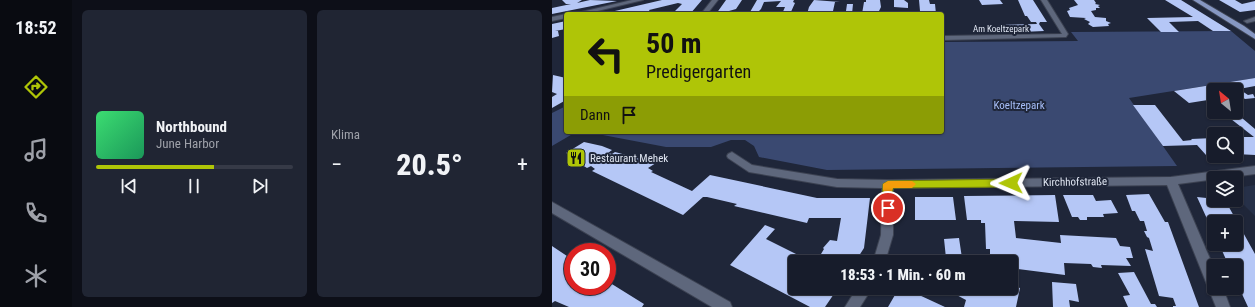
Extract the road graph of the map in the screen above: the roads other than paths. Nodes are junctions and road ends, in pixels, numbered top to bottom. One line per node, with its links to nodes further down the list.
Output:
1 (640, 0): 5 (street)
2 (715, 0): 6 (street)
3 (1044, 0): 12 (street, Am Koeltzepark)
4 (1196, 0): 11 (main road)
5 (585, 12)
6 (706, 12)
7 (564, 16): 8 (street)
8 (552, 19)
9 (1255, 19): 10 (street)
10 (1247, 21)
11 (1255, 37)
12 (944, 38)
13 (732, 156): 16 (street, Kirchhofstraße)
14 (1255, 170): 15 (street, Kirchhofstraße)
15 (1171, 181): 16 (street, Kirchhofstraße); 19 (street)
16 (888, 184): 18 (street)
17 (552, 207): 22 (street)
18 (881, 255)
19 (1207, 267)
20 (860, 295): 23 (street)
21 (1219, 295): 24 (street)
22 (725, 307)
23 (852, 307)
24 (1224, 307)

